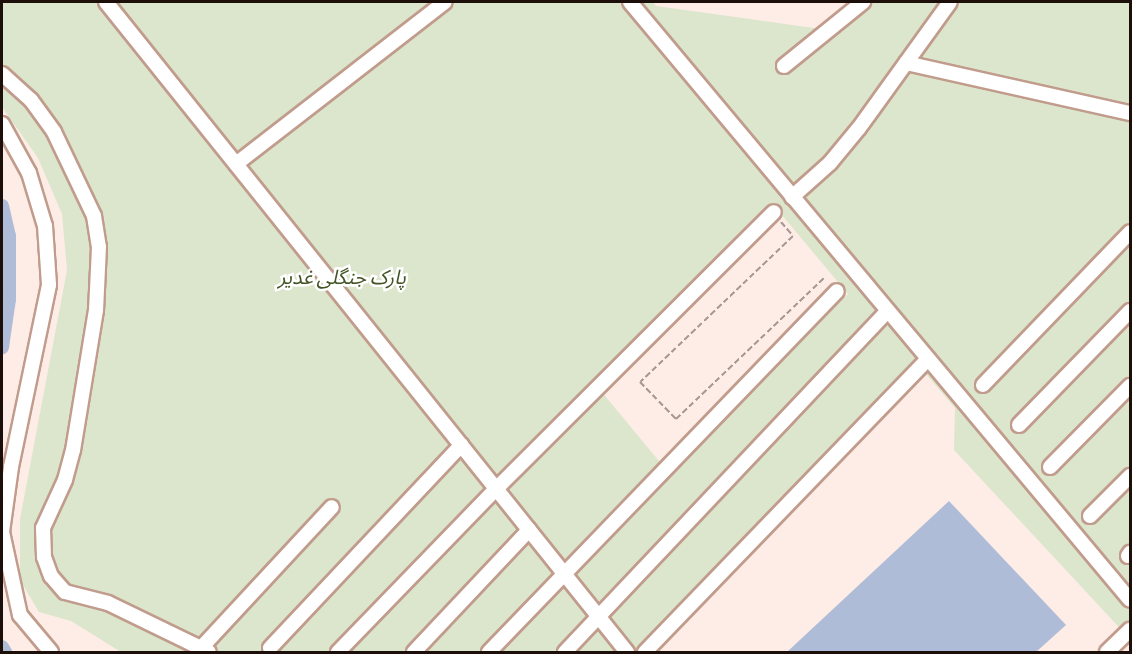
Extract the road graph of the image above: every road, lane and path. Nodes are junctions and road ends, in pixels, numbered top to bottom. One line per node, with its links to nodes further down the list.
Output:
1 (106, 2): 11 (street)
2 (445, 2): 11 (street)
3 (630, 2): 12 (street)
4 (863, 2): 7 (street)
5 (950, 2): 6 (street)
6 (906, 63): 9 (street); 12 (street)
7 (784, 66)
8 (2, 74): 35 (street)
9 (1131, 113)
10 (2, 124): 36 (street)
11 (236, 164): 23 (street)
12 (792, 197): 17 (street)
13 (774, 212): 15 (path); 26 (street)
14 (1131, 232): 20 (street)
15 (824, 278)
16 (837, 291): 30 (street)
17 (887, 311): 19 (street); 32 (street)
18 (1131, 311): 22 (street)
19 (927, 360): 31 (street); 42 (street)
20 (983, 385)
21 (1131, 386): 24 (street)
22 (1019, 425)
23 (461, 446): 26 (street); 34 (street)
24 (1050, 467)
25 (1131, 476): 28 (street)
26 (496, 489): 29 (street); 37 (street)
27 (332, 507): 35 (street)
28 (1090, 516)
29 (529, 530): 30 (street); 38 (street)
30 (564, 574): 32 (street); 39 (street)
31 (1131, 600)
32 (599, 618): 40 (street); 41 (street)
33 (1128, 639): 43 (street)
34 (270, 648)
35 (205, 650)
36 (51, 652)
37 (338, 652)
38 (414, 652)
39 (489, 652)
40 (565, 652)
41 (627, 652)
42 (645, 652)
43 (1107, 652)

